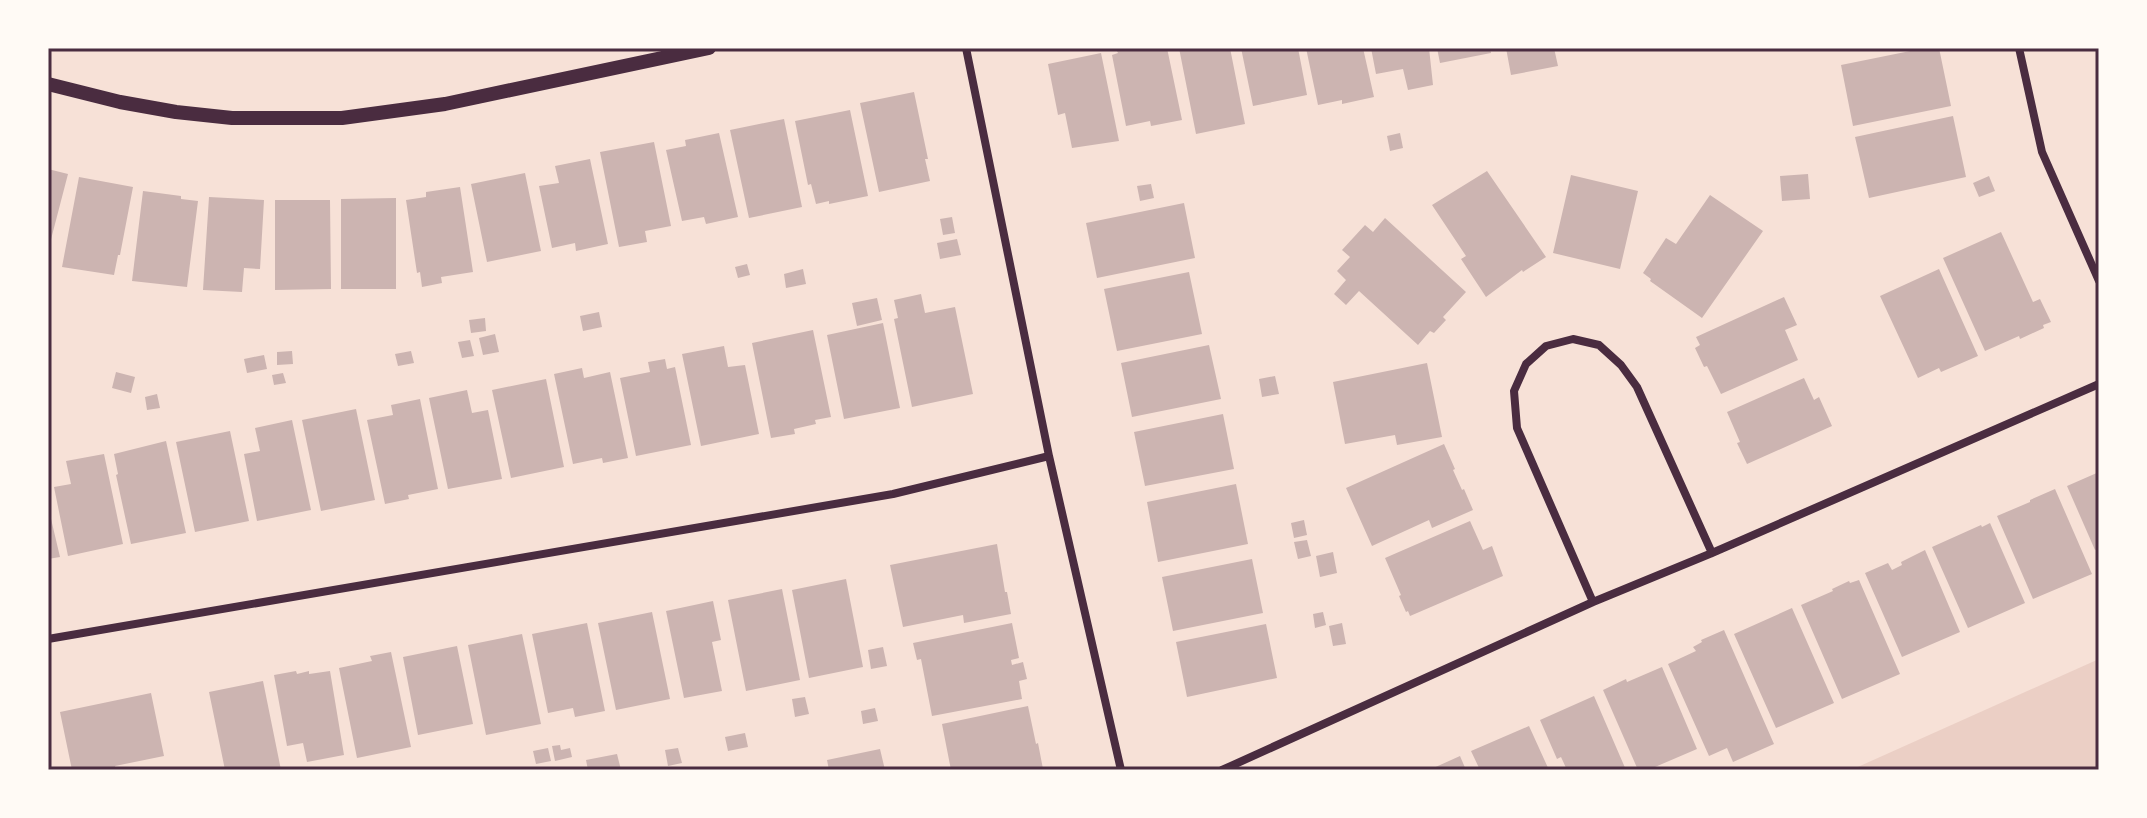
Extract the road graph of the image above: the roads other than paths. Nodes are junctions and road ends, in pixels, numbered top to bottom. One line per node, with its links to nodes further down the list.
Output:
1 (709, 48): 4 (street)
2 (966, 48): 7 (street)
3 (2019, 48): 5 (street)
4 (48, 84)
5 (2099, 281)
6 (2099, 384): 8 (street)
7 (1049, 456): 10 (street); 11 (street)
8 (1712, 553): 9 (street); 9 (street)
9 (1593, 602): 12 (street)
10 (48, 639)
11 (1121, 770)
12 (1222, 770)

